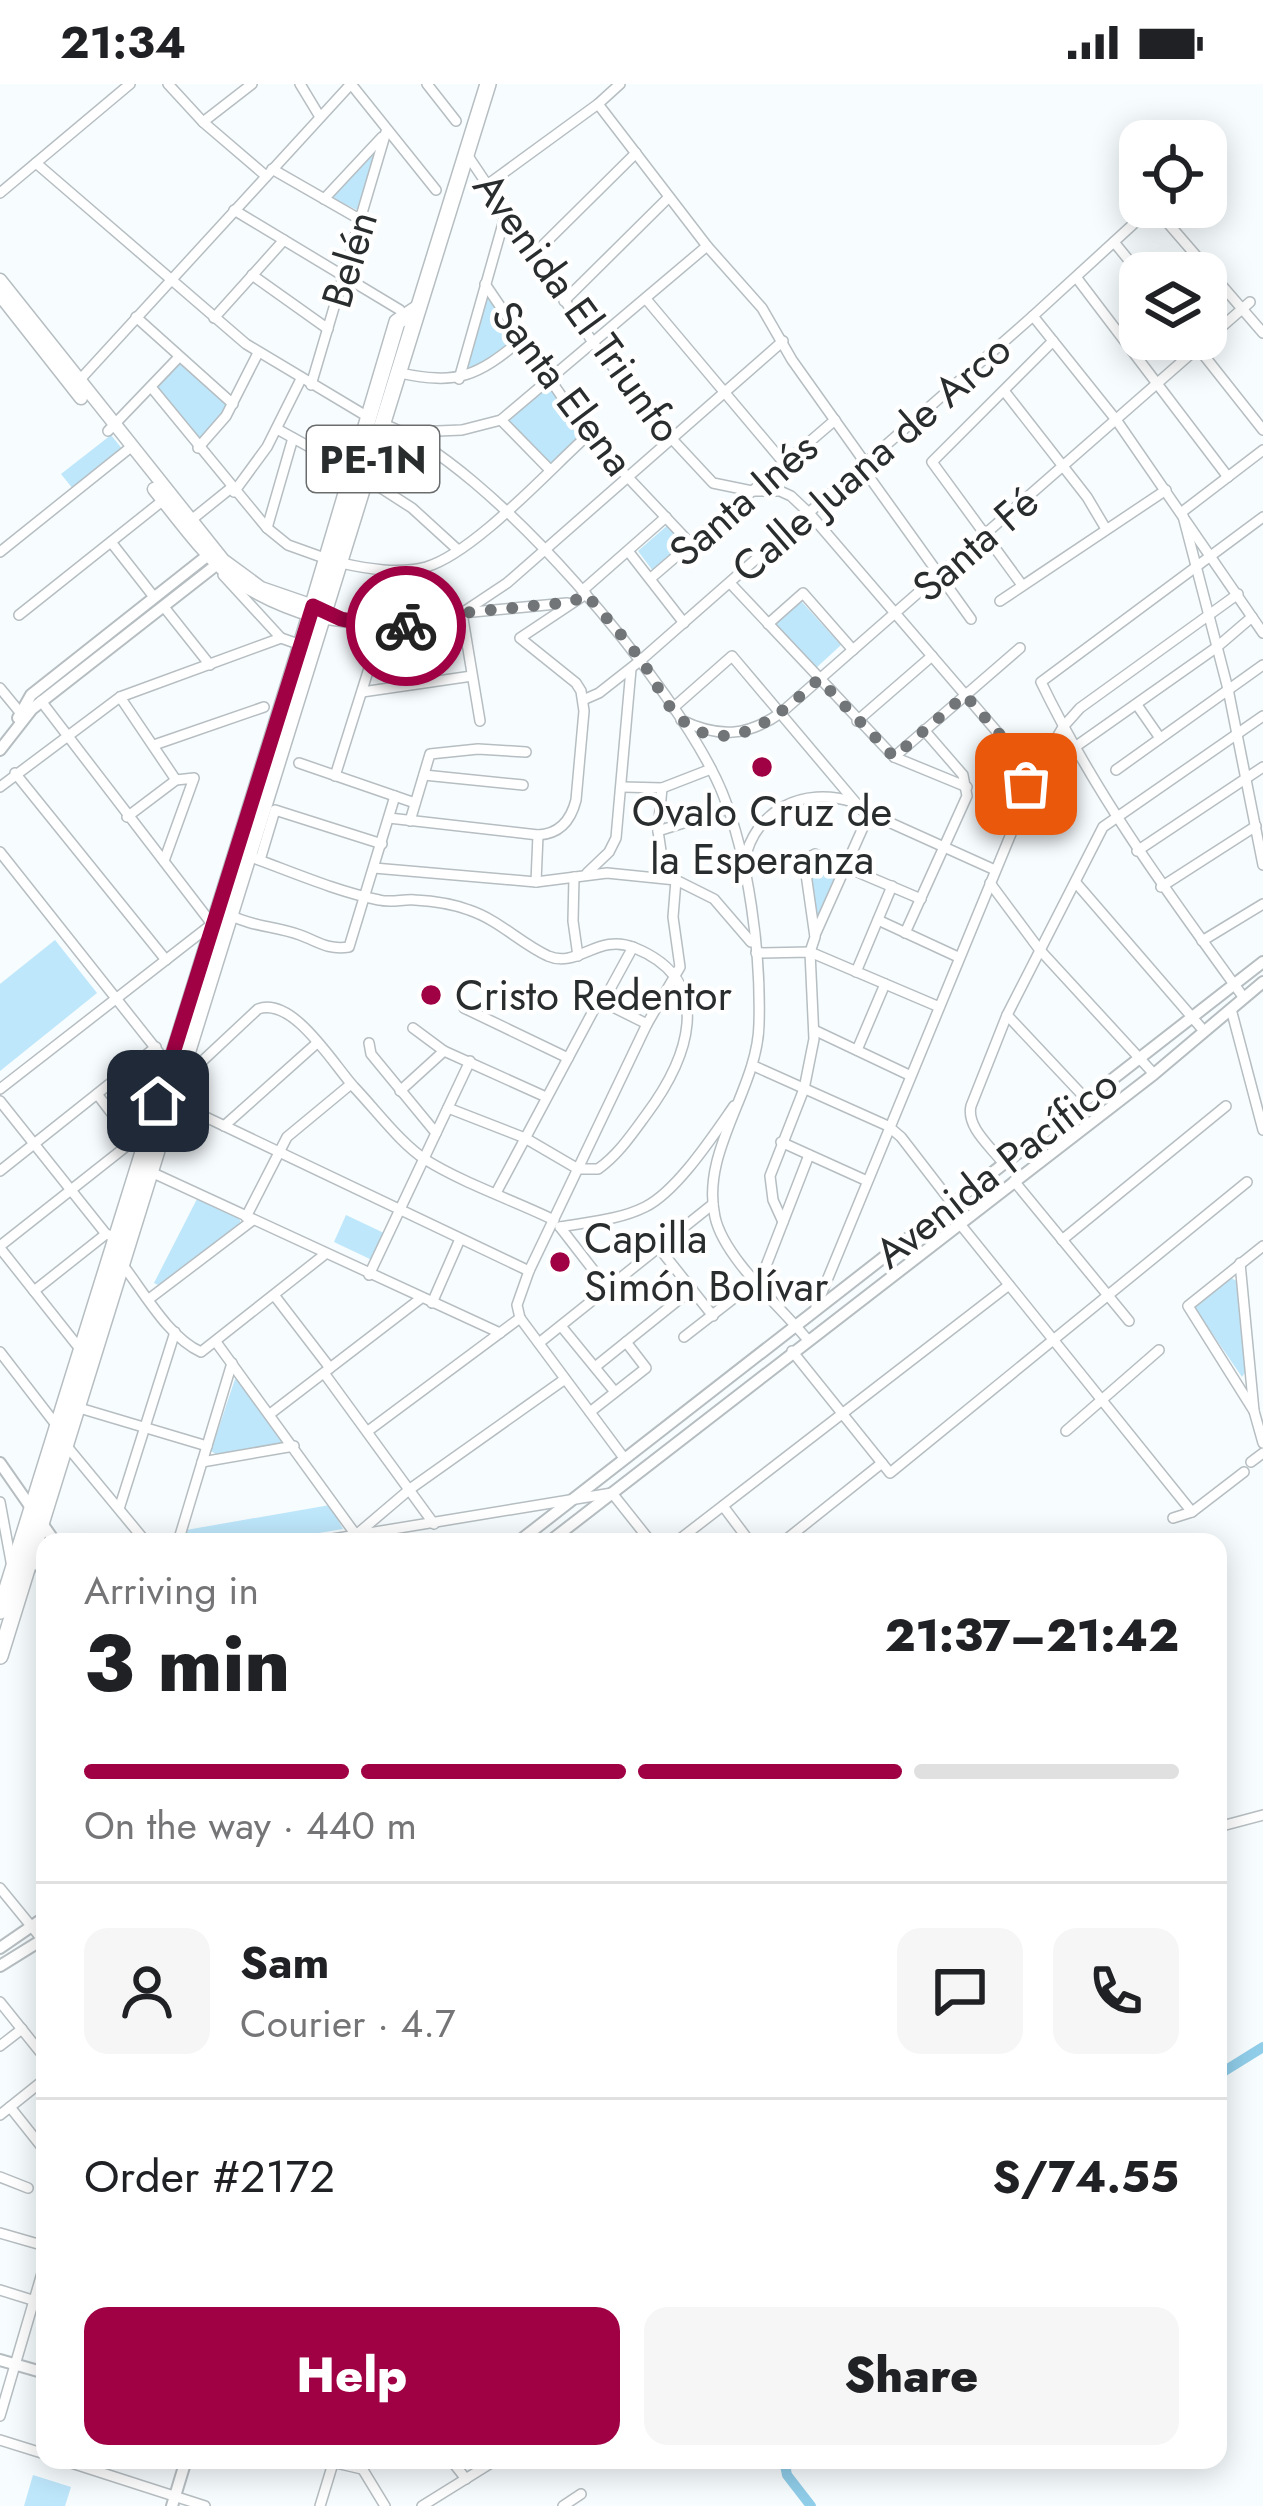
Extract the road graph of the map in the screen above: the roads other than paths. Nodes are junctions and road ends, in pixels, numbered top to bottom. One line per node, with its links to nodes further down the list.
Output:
1 (130, 84): 16 (street)
2 (168, 84): 12 (street)
3 (252, 84): 12 (street)
4 (301, 84): 10 (street)
5 (351, 84): 10 (street); 13 (street)
6 (427, 84): 11 (street)
7 (488, 84): 15 (highway, PE-1N)
8 (620, 84): 9 (street)
9 (598, 104): 14 (street); 18 (street)
10 (320, 117): 17 (street)
11 (457, 121)
12 (203, 122): 17 (street)
13 (386, 132): 19 (street); 22 (street); 25 (street, Belén)
14 (636, 153): 21 (street); 32 (street)
15 (468, 156): 18 (street, Avenida El Triunfo); 43 (highway, PE-1N)
16 (36, 163): 20 (street); 36 (street)
17 (269, 172): 22 (street); 23 (street)
18 (487, 185): 24 (street, Avenida El Triunfo)
19 (436, 190)
20 (0, 193)
21 (669, 196): 30 (street); 41 (street)
22 (324, 199): 25 (street)
23 (234, 210): 28 (street); 36 (street)
24 (506, 213): 32 (street, Avenida El Triunfo); 38 (street)
25 (361, 220): 34 (street, Belén)
26 (1130, 228): 29 (street, Calle Juana de Arco)
27 (1173, 228): 42 (street)
28 (284, 240): 33 (street); 34 (street)
29 (1114, 242): 31 (street); 35 (street, Calle Juana de Arco)
30 (707, 246): 40 (street); 51 (street)
31 (1122, 252)
32 (533, 255): 41 (street, Avenida El Triunfo)
33 (252, 275): 46 (street); 48 (street)
34 (345, 277): 43 (street); 48 (street, Belén)
35 (1076, 278): 44 (street, Calle Juana de Arco); 63 (street)
36 (170, 279): 45 (street); 46 (street)
37 (0, 280): 62 (main road)
38 (485, 284): 50 (street, Santa Elena); 59 (street)
39 (0, 295): 62 (main road)
40 (646, 299): 53 (street); 66 (street)
41 (564, 301): 53 (street, Avenida El Triunfo)
42 (1246, 306): 47 (street, Santa Fé); 49 (street)
43 (405, 313): 58 (highway, PE-1N); 70 (highway, PE-1N)
44 (1033, 316): 52 (street); 83 (street, Calle Juana de Arco)
45 (136, 317): 55 (street); 62 (street)
46 (214, 318): 54 (street)
47 (1227, 320)
48 (328, 328): 61 (street, Belén)
49 (1263, 333)
50 (522, 339): 59 (street); 60 (street, Santa Elena)
51 (783, 341): 66 (street); 69 (street)
52 (1053, 341): 65 (street); 71 (street)
53 (594, 344): 60 (street); 78 (street, Avenida El Triunfo)
54 (258, 353): 61 (street); 67 (street)
55 (179, 357): 64 (street); 67 (street)
56 (1180, 360): 63 (street, Santa Fé)
57 (1207, 360): 74 (street)
58 (400, 374): 59 (street); 70 (highway, PE-1N)
59 (459, 379)
60 (551, 380): 68 (street); 76 (street, Santa Elena)
61 (306, 382): 70 (street); 73 (street, Belén)
62 (76, 385): 72 (main road)
63 (1158, 386): 71 (street, Santa Fé); 88 (street)
64 (151, 388): 72 (street); 79 (street)
65 (1005, 392): 84 (street); 101 (street)
66 (725, 393): 78 (street); 82 (street)
67 (233, 404): 79 (street)
68 (501, 420): 75 (street); 85 (street)
69 (835, 420): 82 (street, Santa Inés); 83 (street)
70 (376, 421): 75 (street); 86 (highway, PE-1N)
71 (1117, 421): 84 (street, Santa Fé); 90 (street)
72 (111, 429): 80 (main road)
73 (277, 429): 77 (street); 89 (street, Belén)
74 (1263, 430)
75 (407, 433): 93 (street)
76 (587, 435): 85 (street); 87 (street, Santa Elena)
77 (293, 439): 86 (street); 99 (street)
78 (672, 439): 87 (street); 91 (street, Avenida El Triunfo)
79 (198, 448): 89 (street)
80 (128, 450): 92 (main road); 107 (street)
81 (1263, 450): 88 (street)
82 (784, 463): 91 (street, Santa Inés)
83 (864, 465): 95 (street, Calle Juana de Arco); 112 (street)
84 (1064, 468): 100 (street); 101 (street, Santa Fé)
85 (550, 470): 93 (street)
86 (360, 475): 104 (street); 110 (highway, PE-1N)
87 (628, 476): 96 (street, Santa Elena); 105 (street)
88 (1228, 477): 94 (street)
89 (232, 490): 98 (street, Belén); 99 (street)
90 (1166, 490): 94 (street); 100 (street)
91 (752, 491): 95 (street, Avenida El Triunfo); 103 (street, Santa Inés)
92 (166, 498): 98 (main road); 102 (street); 109 (main road)
93 (503, 512): 104 (street); 105 (street)
94 (1182, 512): 108 (street); 111 (street)
95 (809, 513): 114 (street, Calle Juana de Arco); 123 (street, Avenida El Triunfo)
96 (666, 517): 103 (street, Santa Elena); 106 (street)
97 (1262, 520): 108 (street)
98 (190, 521): 109 (main road)
99 (267, 529): 110 (street)
100 (1106, 529): 115 (street)
101 (987, 534): 112 (street, Santa Fé); 115 (street)
102 (111, 542): 118 (street); 126 (street)
103 (691, 544): 113 (street, Santa Inés)
104 (458, 550): 110 (street)
105 (543, 551): 116 (street); 122 (street)
106 (628, 551): 113 (street); 116 (street)
107 (0, 552)
108 (1213, 555): 111 (street); 117 (street)
109 (215, 558): 118 (street); 121 (street); 124 (main road); 133 (street)
110 (334, 561): 124 (highway, PE-1N)
111 (1196, 567): 125 (street); 161 (street)
112 (940, 575): 123 (street, Santa Fé); 128 (street)
113 (651, 578): 129 (street)
114 (730, 583): 129 (street, Calle Juana de Arco); 130 (street)
115 (1022, 585): 119 (street)
116 (584, 592): 120 (street); 139 (street)
117 (1238, 594): 125 (street); 127 (street)
118 (154, 597): 156 (street)
119 (1000, 601)
120 (572, 602): 122 (street); 150 (street)
121 (164, 607): 140 (street); 151 (street)
122 (462, 613): 131 (street); 143 (street)
123 (896, 613): 137 (street, Santa Fé); 138 (street, Avenida El Triunfo)
124 (323, 614): 131 (street); 134 (highway, PE-1N); 203 (highway, PE-1N)
125 (1209, 614): 135 (street); 161 (street)
126 (19, 615)
127 (1252, 617): 132 (street); 135 (street)
128 (971, 619)
129 (684, 623): 139 (street, Calle Juana de Arco)
130 (768, 624): 137 (street); 144 (street)
131 (382, 627): 147 (street)
132 (1263, 633)
133 (281, 638): 134 (street); 140 (street)
134 (301, 645): 222 (highway, PE-1N)
135 (1217, 647): 146 (street); 152 (street)
136 (1020, 648): 148 (street)
137 (854, 650): 144 (street, Santa Fé)
138 (932, 656): 148 (street, Avenida El Triunfo); 160 (street)
139 (641, 660): 142 (street, Calle Juana de Arco); 154 (street)
140 (210, 665): 149 (street)
141 (1263, 665): 146 (street)
142 (631, 669): 150 (street, Calle Juana de Arco); 182 (street)
143 (472, 676): 147 (street); 159 (street)
144 (819, 679): 155 (street, Santa Fé); 160 (street)
145 (0, 688): 156 (street)
146 (1228, 689): 163 (street); 165 (street)
147 (362, 692): 177 (street)
148 (965, 695): 162 (street); 186 (street, Avenida El Triunfo)
149 (120, 697): 164 (street); 166 (street)
150 (584, 700): 197 (street)
151 (41, 701): 156 (street); 164 (street)
152 (1137, 705): 165 (street); 167 (street)
153 (264, 707): 166 (street)
154 (673, 708): 155 (street); 158 (street)
155 (782, 712): 158 (street, Santa Fé); 187 (street)
156 (22, 715): 168 (street)
157 (1263, 716): 163 (street)
158 (681, 720): 173 (street)
159 (480, 721)
160 (856, 721): 170 (street)
161 (1063, 728): 167 (street); 186 (street)
162 (924, 730): 170 (street); 183 (street)
163 (1238, 733): 178 (street); 191 (street)
164 (68, 734): 175 (street); 192 (street)
165 (1160, 738): 174 (street)
166 (154, 745): 179 (street)
167 (1075, 747): 191 (street)
168 (0, 750)
169 (526, 752): 176 (street)
170 (894, 757): 183 (street)
171 (299, 763): 177 (street)
172 (1263, 767): 178 (street)
173 (711, 769): 184 (street); 189 (street)
174 (1116, 770)
175 (15, 773): 181 (street); 232 (street)
176 (424, 775): 180 (street); 188 (street)
177 (335, 776): 185 (street)
178 (1246, 779): 195 (street); 201 (street)
179 (176, 780): 192 (street); 204 (street)
180 (523, 784)
181 (0, 787)
182 (623, 787): 184 (street); 210 (street)
183 (968, 787): 199 (street)
184 (662, 788): 196 (street)
185 (395, 796): 188 (street); 193 (street)
186 (1026, 797): 209 (street)
187 (853, 802): 190 (street); 208 (street)
188 (416, 803): 194 (street)
189 (728, 809): 196 (street); 208 (street)
190 (869, 814): 199 (street); 206 (street)
191 (1115, 816): 201 (street); 214 (street)
192 (127, 817): 204 (street)
193 (389, 818): 194 (street); 198 (street)
194 (410, 821): 197 (street)
195 (1256, 826): 200 (street); 216 (street)
196 (658, 831): 211 (street)
197 (538, 836): 212 (street)
198 (382, 844): 203 (street); 207 (street)
199 (945, 848): 209 (street); 218 (street)
200 (1262, 848): 205 (street)
201 (1137, 851): 216 (street)
202 (0, 852): 239 (street)
203 (254, 858): 217 (street); 220 (highway, PE-1N)
204 (164, 861): 222 (street)
205 (1263, 865)
206 (845, 867): 215 (street); 224 (street); 224 (street)
207 (374, 868): 212 (street); 217 (street)
208 (742, 870): 228 (street)
209 (995, 870): 213 (street)
210 (579, 876): 211 (street); 212 (street); 230 (street)
211 (670, 879): 228 (street); 235 (street)
212 (536, 882)
213 (990, 883): 227 (street); 231 (street)
214 (1077, 884): 227 (street); 246 (street)
215 (892, 886): 218 (street); 221 (street)
216 (1161, 887): 225 (street)
217 (363, 895): 220 (street); 230 (street)
218 (921, 899): 223 (street)
219 (1263, 904): 225 (street)
220 (230, 915): 268 (highway, PE-1N)
221 (878, 920): 223 (street); 234 (street)
222 (212, 924): 232 (street); 259 (highway, PE-1N)
223 (905, 933): 231 (street)
224 (814, 937): 229 (street)
225 (1202, 941): 238 (street)
226 (633, 946): 230 (street); 235 (street); 241 (street)
227 (1039, 949): 245 (street); 257 (street)
228 (755, 950): 229 (street); 260 (street)
229 (810, 952): 234 (street); 249 (street)
230 (578, 956)
231 (958, 957): 242 (street)
232 (166, 960): 239 (street)
233 (1263, 962): 238 (street, Avenida Pacífico)
234 (856, 972): 237 (street)
235 (676, 975): 247 (street); 287 (street)
236 (1263, 982): 240 (street, Avenida Pacífico)
237 (885, 984): 242 (street); 254 (street)
238 (1234, 985): 240 (street); 246 (street, Avenida Pacífico)
239 (117, 998): 253 (street); 265 (street)
240 (1244, 998): 244 (street, Avenida Pacífico)
241 (601, 1001): 247 (street); 256 (street)
242 (937, 1006): 262 (street)
243 (464, 1008): 256 (street)
244 (1231, 1009): 250 (street, Avenida Pacífico); 277 (street)
245 (1006, 1016): 271 (street); 286 (street)
246 (1192, 1017): 250 (street); 257 (street, Avenida Pacífico)
247 (647, 1024): 287 (street)
248 (413, 1028): 255 (street)
249 (814, 1030): 254 (street); 266 (street)
250 (1204, 1031): 261 (street, Avenida Pacífico)
251 (317, 1043): 263 (street); 268 (street); 275 (street)
252 (369, 1043): 267 (street)
253 (156, 1047): 259 (street); 269 (street)
254 (857, 1050): 262 (street)
255 (444, 1051): 258 (street); 267 (street)
256 (568, 1058): 270 (street)
257 (1139, 1058): 261 (street); 271 (street, Avenida Pacífico)
258 (470, 1061): 270 (street); 274 (street)
259 (169, 1064): 279 (highway, PE-1N)
260 (754, 1066): 264 (street); 266 (street)
261 (1154, 1074): 291 (street, Avenida Pacífico)
262 (909, 1075): 276 (street)
263 (352, 1084): 283 (street); 285 (street)
264 (747, 1088): 296 (street); 301 (street)
265 (0, 1089)
266 (804, 1089): 276 (street); 281 (street)
267 (400, 1091): 278 (street)
268 (174, 1093): 275 (street); 289 (highway, PE-1N)
269 (97, 1094): 279 (street); 282 (street)
270 (547, 1097): 280 (street)
271 (1085, 1099): 286 (street, Avenida Pacífico)
272 (0, 1101): 282 (street)
273 (1226, 1106): 304 (street)
274 (448, 1108): 278 (street); 280 (street)
275 (224, 1126): 283 (street)
276 (887, 1126): 290 (street); 295 (street)
277 (1263, 1130)
278 (436, 1133): 285 (street)
279 (141, 1138): 293 (street); 302 (highway, PE-1N)
280 (525, 1138): 287 (street); 294 (street)
281 (781, 1142): 284 (street); 299 (street)
282 (34, 1143): 288 (street); 293 (street)
283 (276, 1151): 297 (street); 298 (street)
284 (809, 1155): 290 (street); 299 (street)
285 (424, 1159): 294 (street); 297 (street)
286 (1003, 1163): 295 (street, Avenida Pacífico)
287 (578, 1168): 301 (street)
288 (0, 1171)
289 (150, 1172): 298 (street); 309 (highway, PE-1N)
290 (866, 1180): 323 (street)
291 (1013, 1181): 300 (street, Avenida Pacífico); 304 (street)
292 (1247, 1182): 319 (street)
293 (71, 1190): 302 (street); 306 (street)
294 (496, 1192): 301 (street)
295 (952, 1202): 300 (street); 323 (street, Avenida Pacífico)
296 (713, 1204): 307 (street); 313 (street)
297 (399, 1211): 303 (street); 312 (street)
298 (249, 1219): 308 (street); 320 (street)
299 (783, 1222): 313 (street)
300 (962, 1222): 314 (street); 332 (street, Avenida Pacífico)
301 (555, 1224): 311 (street); 315 (street)
302 (111, 1236): 317 (street); 337 (highway, PE-1N)
303 (460, 1239): 311 (street); 322 (street)
304 (1062, 1240): 319 (street)
305 (1263, 1246): 310 (street)
306 (0, 1247): 317 (street)
307 (659, 1248): 315 (street); 316 (street)
308 (324, 1255): 312 (street); 318 (street)
309 (121, 1263): 320 (street); 349 (highway, PE-1N)
310 (1240, 1263): 350 (street); 350 (street)
311 (529, 1270): 325 (street)
312 (369, 1275): 321 (street)
313 (758, 1282): 324 (street); 327 (street)
314 (1009, 1285): 333 (street); 353 (street)
315 (608, 1289): 328 (street)
316 (692, 1289): 324 (street); 335 (street)
317 (34, 1292): 337 (street)
318 (274, 1295): 334 (street); 344 (street)
319 (1108, 1295): 326 (street); 333 (street)
320 (149, 1299): 329 (street)
321 (419, 1299): 322 (street); 344 (street)
322 (432, 1303): 330 (street)
323 (816, 1307): 327 (street, Avenida Pacífico)
324 (713, 1315): 331 (street)
325 (520, 1318): 330 (street); 336 (street)
326 (1129, 1321)
327 (794, 1324): 332 (street); 363 (street, Avenida Pacífico)
328 (561, 1326): 336 (street); 343 (street)
329 (175, 1332): 334 (street); 355 (street)
330 (500, 1333): 356 (street)
331 (684, 1337)
332 (807, 1339): 339 (street, Avenida Pacífico)
333 (1053, 1340): 348 (street); 367 (street)
334 (216, 1342): 341 (street)
335 (626, 1342): 343 (street); 347 (street)
336 (539, 1343): 346 (street)
337 (80, 1349): 354 (highway, PE-1N)
338 (1160, 1350): 348 (street)
339 (792, 1351): 353 (street); 370 (street, Avenida Pacífico)
340 (0, 1352): 342 (street)
341 (232, 1363): 352 (street); 360 (street)
342 (11, 1367): 345 (street); 354 (street)
343 (595, 1367): 347 (street)
344 (327, 1370): 352 (street); 356 (street)
345 (0, 1376)
346 (565, 1378): 351 (street); 369 (street)
347 (615, 1392): 351 (street)
348 (1101, 1400): 357 (street); 376 (street)
349 (76, 1407): 355 (street); 359 (highway, PE-1N)
350 (1254, 1411): 358 (street)
351 (590, 1412): 363 (street)
352 (270, 1414): 361 (street)
353 (843, 1415): 367 (street); 374 (street)
354 (57, 1426): 373 (highway, PE-1N)
355 (145, 1427): 360 (street); 375 (street)
356 (368, 1431): 369 (street)
357 (1066, 1431)
358 (1263, 1443)
359 (65, 1444): 375 (street); 378 (highway, PE-1N)
360 (207, 1446): 364 (street)
361 (294, 1446): 364 (street); 384 (street)
362 (1263, 1454): 365 (street)
363 (624, 1458): 371 (street, Avenida Pacífico)
364 (202, 1462): 383 (street)
365 (1251, 1462)
366 (0, 1463): 373 (street)
367 (882, 1463): 392 (street)
368 (1244, 1472): 376 (street)
369 (410, 1490): 379 (street); 385 (street)
370 (612, 1493): 371 (street); 388 (street, Avenida Pacífico); 389 (street)
371 (570, 1500): 379 (street); 387 (street, Avenida Pacífico)
372 (0, 1502): 396 (street)
373 (32, 1506): 378 (street); 396 (highway, PE-1N)
374 (723, 1506): 390 (street); 391 (street)
375 (119, 1509): 382 (street)
376 (1192, 1511): 377 (street)
377 (1173, 1518)
378 (42, 1523): 380 (highway, PE-1N); 381 (street)
379 (434, 1524): 386 (street)
380 (39, 1533)
381 (49, 1533)
382 (139, 1533)
383 (181, 1533)
384 (355, 1533)
385 (358, 1533)
386 (370, 1533)
387 (529, 1533)
388 (561, 1533)
389 (644, 1533)
390 (688, 1533)
391 (743, 1533)
392 (794, 1533)
393 (36, 1541): 394 (highway, PE-1N)
394 (31, 1556): 395 (street); 398 (highway, PE-1N)
395 (36, 1562)
396 (12, 1571): 397 (highway, PE-1N)
397 (0, 1611)
398 (0, 1656)
399 (1263, 1815): 400 (street)
400 (1227, 1825)
401 (0, 1888): 403 (street)
402 (36, 1925): 403 (street)
403 (32, 1928): 404 (street); 406 (street)
404 (36, 1932)
405 (36, 1946): 407 (street)
406 (0, 1948)
407 (0, 1966)
408 (0, 2002): 409 (street)
409 (22, 2030): 410 (street); 411 (street)
410 (0, 2046)
411 (36, 2047)
412 (36, 2086): 413 (street)
413 (10, 2107): 414 (street); 415 (street)
414 (0, 2115)
415 (36, 2140)
416 (0, 2177): 417 (street)
417 (28, 2188)
418 (0, 2233): 419 (street)
419 (36, 2243)
420 (0, 2290): 421 (street)
421 (36, 2301)
422 (36, 2310): 424 (street)
423 (0, 2360): 424 (street)
424 (16, 2365): 425 (street); 426 (street)
425 (36, 2371)
426 (0, 2416)
427 (0, 2440): 428 (street)
428 (36, 2451)
429 (87, 2469): 437 (street)
430 (183, 2469): 437 (street)
431 (328, 2469): 439 (street)
432 (363, 2469): 440 (street)
433 (458, 2469): 435 (street)
434 (482, 2469): 435 (street)
435 (466, 2479): 441 (street)
436 (581, 2494): 442 (street)
437 (174, 2501): 438 (street)
438 (206, 2506)
439 (320, 2506)
440 (385, 2506)
441 (422, 2506)
442 (563, 2506)

